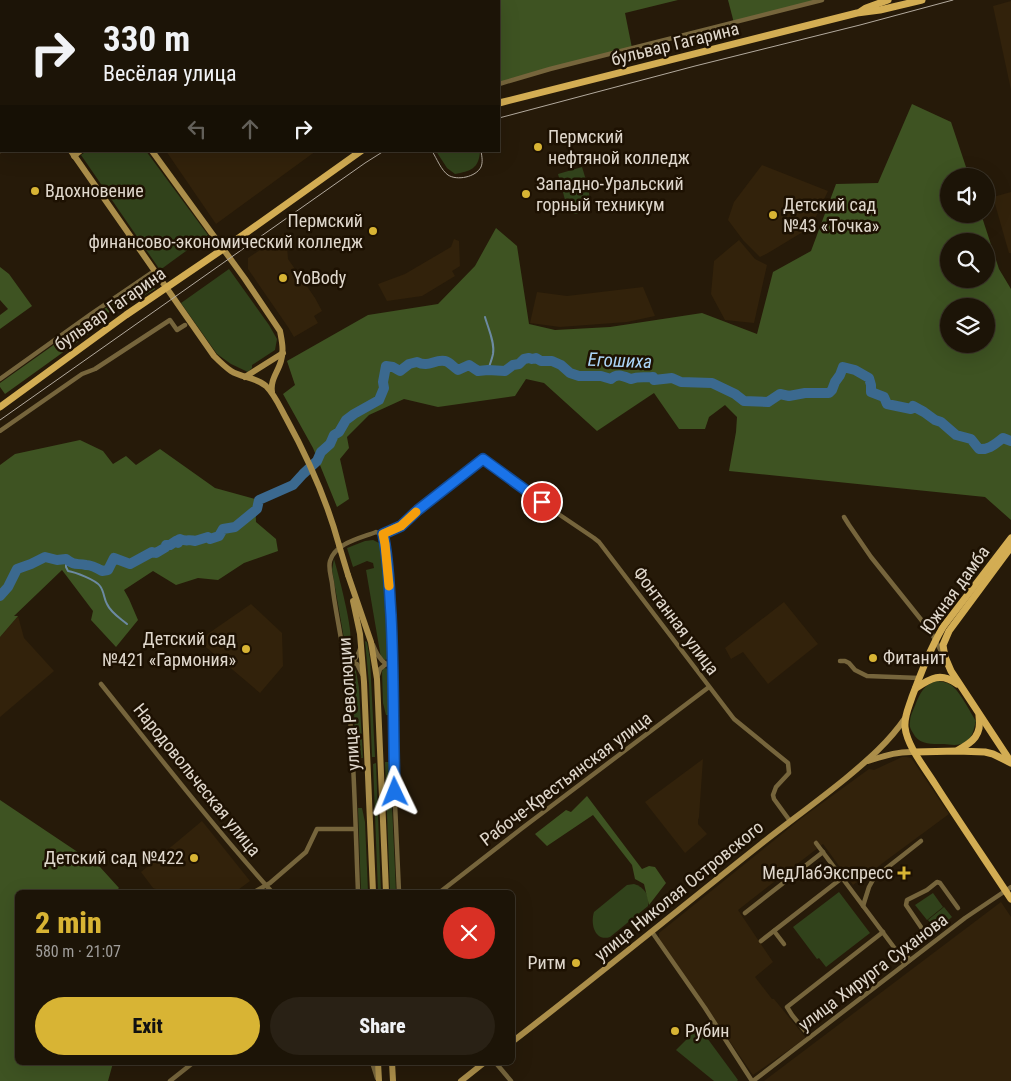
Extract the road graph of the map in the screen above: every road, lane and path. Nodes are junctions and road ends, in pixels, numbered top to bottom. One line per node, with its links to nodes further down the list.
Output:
1 (822, 0): 5 (street)
2 (888, 0): 4 (main road, бульвар Гагарина)
3 (922, 0): 4 (main road, бульвар Гагарина)
4 (858, 13): 6 (main road, бульвар Гагарина)
5 (500, 84)
6 (500, 103)
7 (153, 152): 10 (main road)
8 (360, 152): 10 (main road, бульвар Гагарина)
9 (72, 153): 11 (main road, улица Революции)
10 (223, 249): 12 (main road, бульвар Гагарина); 14 (main road)
11 (154, 272): 12 (main road, улица Революции); 16 (street, бульвар Гагарина)
12 (166, 288): 15 (main road, улица Революции); 18 (main road, бульвар Гагарина)
13 (185, 324): 19 (street)
14 (283, 353): 15 (main road); 17 (main road)
15 (245, 377): 17 (main road, улица Революции)
16 (0, 379)
17 (272, 392): 24 (main road, улица Революции, bridge)
18 (0, 407)
19 (0, 432)
20 (844, 517): 25 (street)
21 (383, 534): 30 (street); 32 (street); 38 (street, Фонтанная улица)
22 (1011, 538): 25 (main road, Южная дамба)
23 (1011, 547): 33 (main road, Южная дамба)
24 (348, 575): 26 (main road, улица Революции); 27 (main road, улица Революции)
25 (935, 641): 33 (street); 34 (main road, Южная дамба)
26 (372, 642): 31 (street); 35 (main road, улица Революции)
27 (361, 643): 29 (street); 36 (main road, улица Революции)
28 (840, 661): 34 (street)
29 (352, 662): 30 (street); 36 (street)
30 (345, 664): 48 (street)
31 (386, 664): 32 (street); 35 (street)
32 (393, 664): 60 (street)
33 (951, 672): 40 (main road)
34 (919, 678): 39 (main road, Южная дамба)
35 (376, 679): 59 (main road, улица Революции)
36 (364, 682): 58 (main road, улица Революции)
37 (101, 684): 53 (street, Народовольческая улица)
38 (709, 687): 47 (street, Фонтанная улица); 61 (street, Рабоче-Крестьянская улица)
39 (915, 688): 40 (main road); 42 (main road)
40 (962, 688): 41 (main road)
41 (978, 711): 43 (main road); 46 (main road)
42 (906, 717): 44 (main road); 45 (main road, улица Николая Островского)
43 (957, 751): 44 (main road); 46 (main road)
44 (915, 752): 45 (main road, улица Николая Островского); 54 (main road)
45 (865, 762): 47 (main road, улица Николая Островского)
46 (1011, 763)
47 (790, 821): 67 (main road, улица Николая Островского)
48 (355, 829): 53 (street); 57 (street)
49 (921, 841): 63 (street)
50 (816, 842): 51 (street)
51 (823, 852): 52 (street); 65 (street)
52 (842, 878): 63 (street); 66 (street)
53 (265, 885): 55 (street); 56 (street, Народовольческая улица)
54 (1008, 889): 62 (main road); 71 (street, улица Хирурга Суханова)
55 (257, 890)
56 (270, 890)
57 (358, 890)
58 (373, 890)
59 (386, 890)
60 (399, 890)
61 (443, 890)
62 (1011, 899)
63 (864, 906): 68 (street)
64 (958, 908): 71 (street)
65 (745, 912)
66 (774, 931): 69 (street); 70 (street)
67 (652, 932): 74 (main road, улица Николая Островского); 87 (street)
68 (883, 932): 72 (street); 73 (street)
69 (761, 941)
70 (784, 944)
71 (910, 960): 72 (street, улица Хирурга Суханова)
72 (905, 964): 73 (street, улица Хирурга Суханова)
73 (810, 1037): 87 (street, улица Хирурга Суханова)
74 (515, 1040)
75 (191, 1065): 81 (street)
76 (373, 1065): 83 (street)
77 (378, 1065): 83 (main road)
78 (392, 1065): 84 (main road)
79 (481, 1065): 85 (main road)
80 (498, 1065): 86 (street)
81 (178, 1079): 82 (street)
82 (170, 1081)
83 (378, 1081)
84 (392, 1081)
85 (461, 1081)
86 (511, 1081)
87 (752, 1081)

